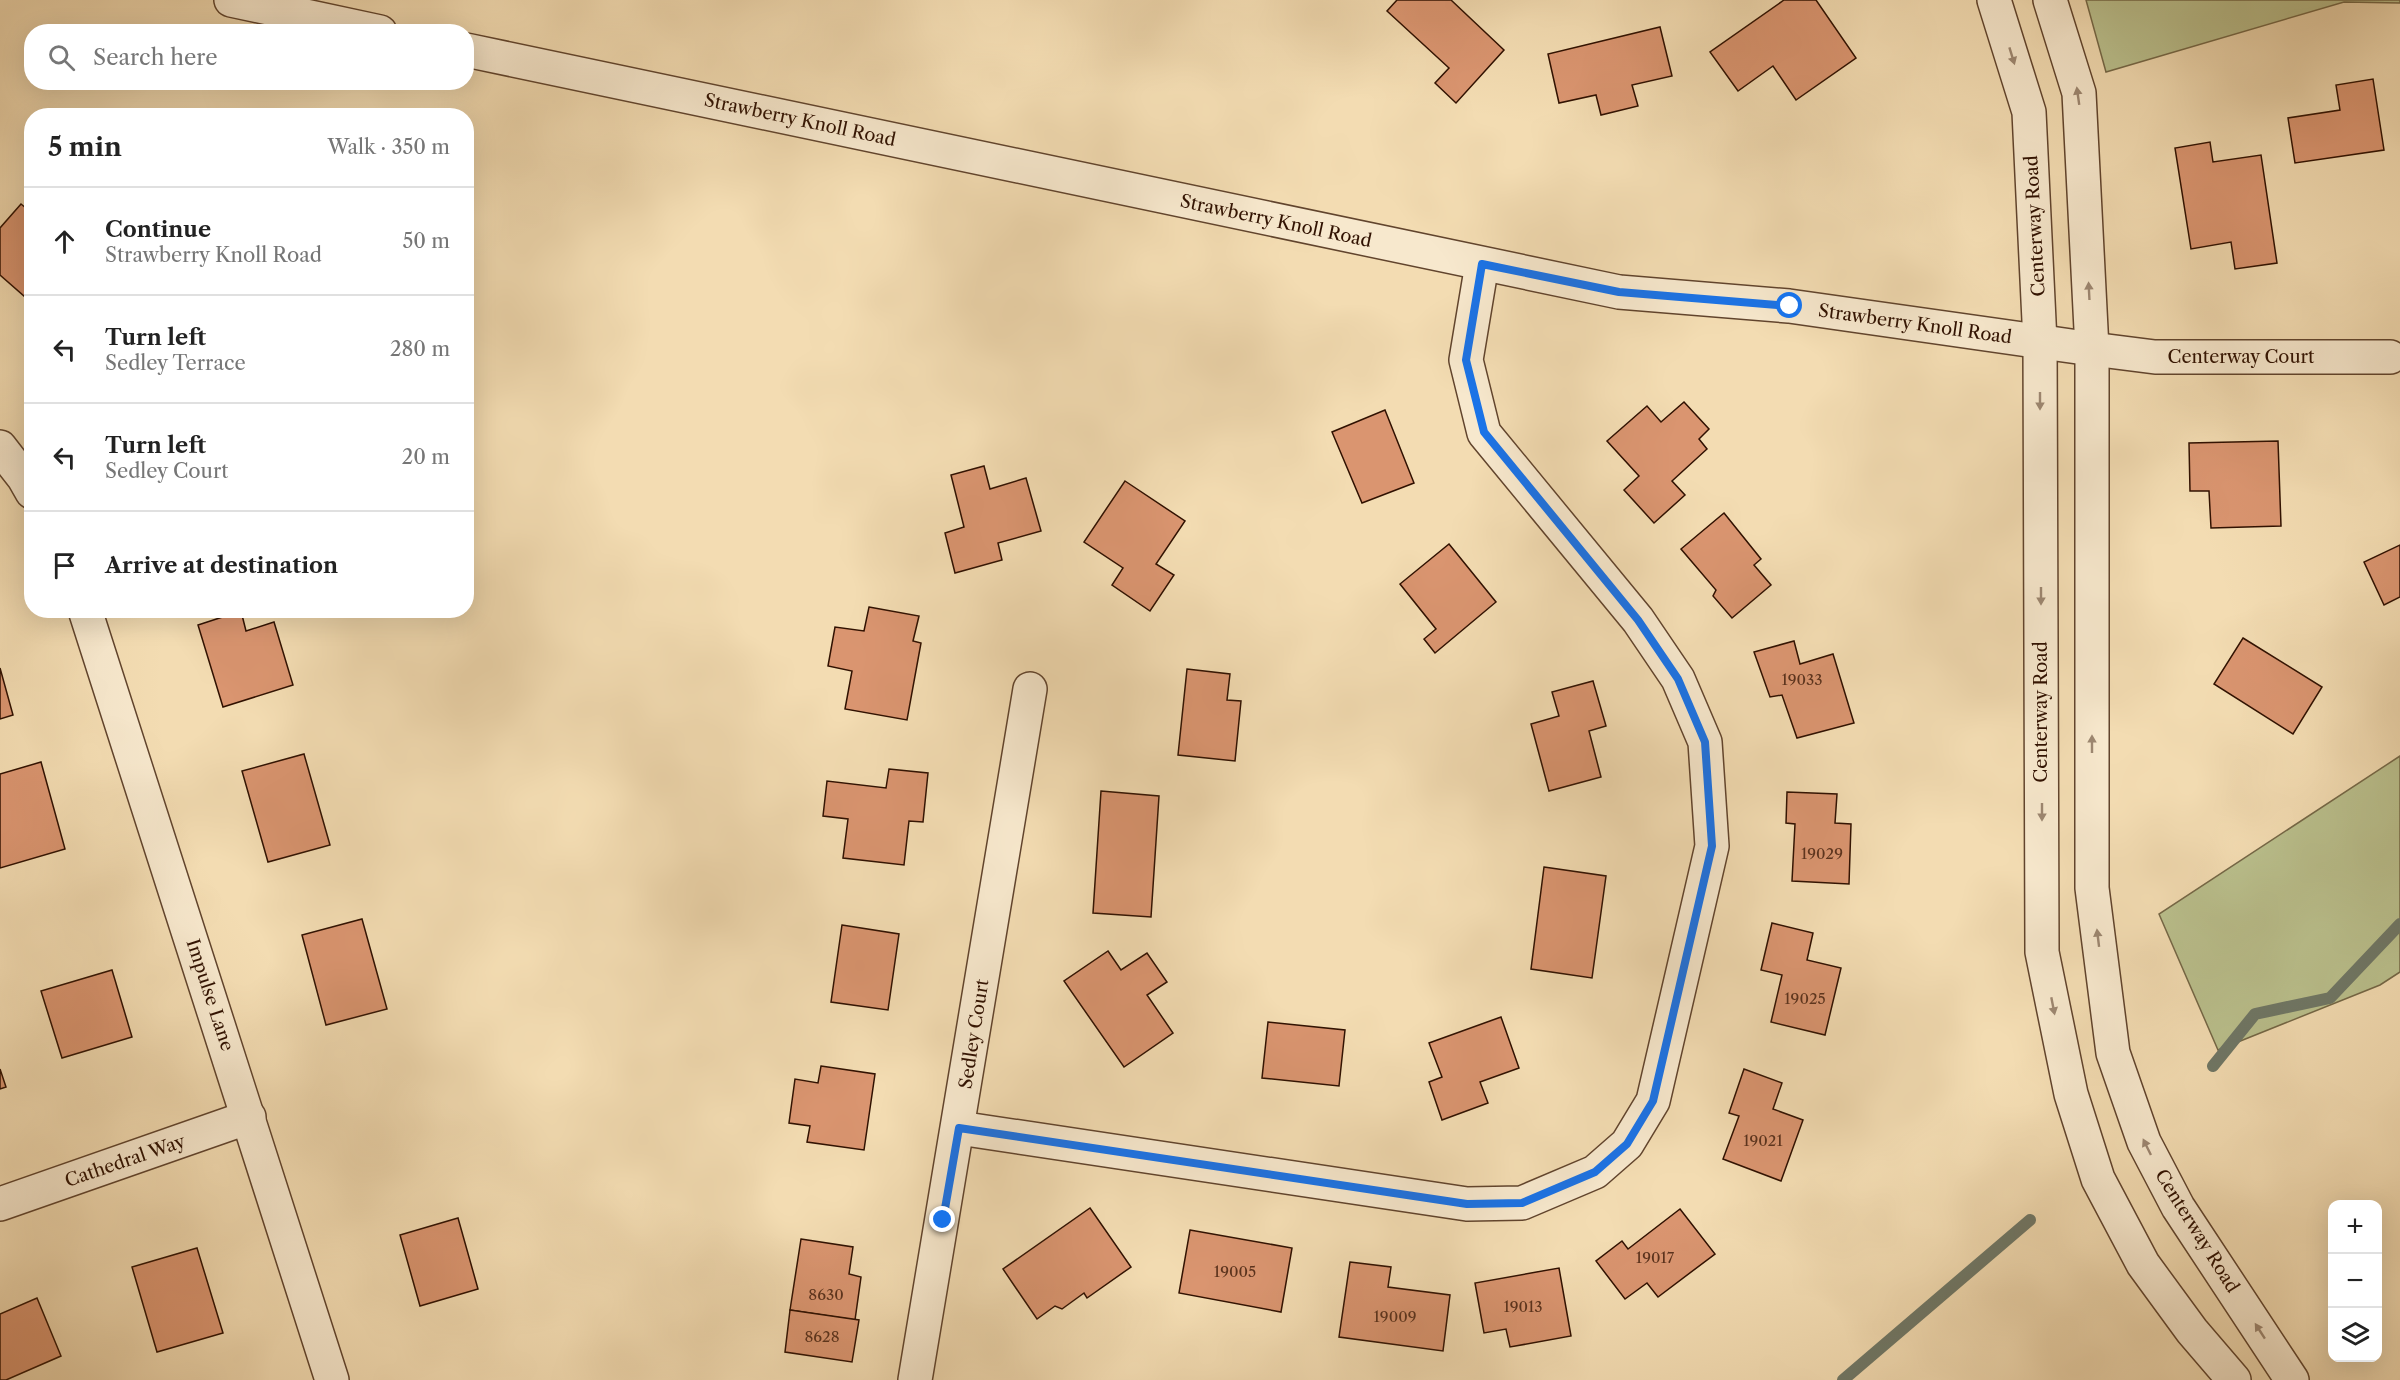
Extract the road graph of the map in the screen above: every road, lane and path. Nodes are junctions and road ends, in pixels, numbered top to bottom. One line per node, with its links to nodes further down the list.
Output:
1 (231, 0): 4 (street)
2 (1994, 0): 7 (street, Centerway Road, one-way to 7)
3 (2050, 0): 8 (street, Centerway Road, one-way to 3)
4 (343, 24)
5 (474, 52): 6 (street, Strawberry Knoll Road)
6 (1482, 264): 7 (street, Strawberry Knoll Road); 15 (street)
7 (2040, 342): 8 (street, Strawberry Knoll Road); 19 (street, Centerway Road, one-way to 19)
8 (2092, 349): 9 (street, Centerway Court); 20 (street, Centerway Road, one-way to 8)
9 (2390, 357)
10 (0, 447): 11 (street)
11 (24, 478)
12 (88, 618): 14 (street, Impulse Lane)
13 (1030, 689): 15 (street, Sedley Court)
14 (249, 1117): 16 (street, Cathedral Way); 17 (street, Impulse Lane)
15 (959, 1128): 18 (street, Sedley Court)
16 (0, 1204)
17 (332, 1380)
18 (915, 1380)
19 (2234, 1380)
20 (2292, 1380)

